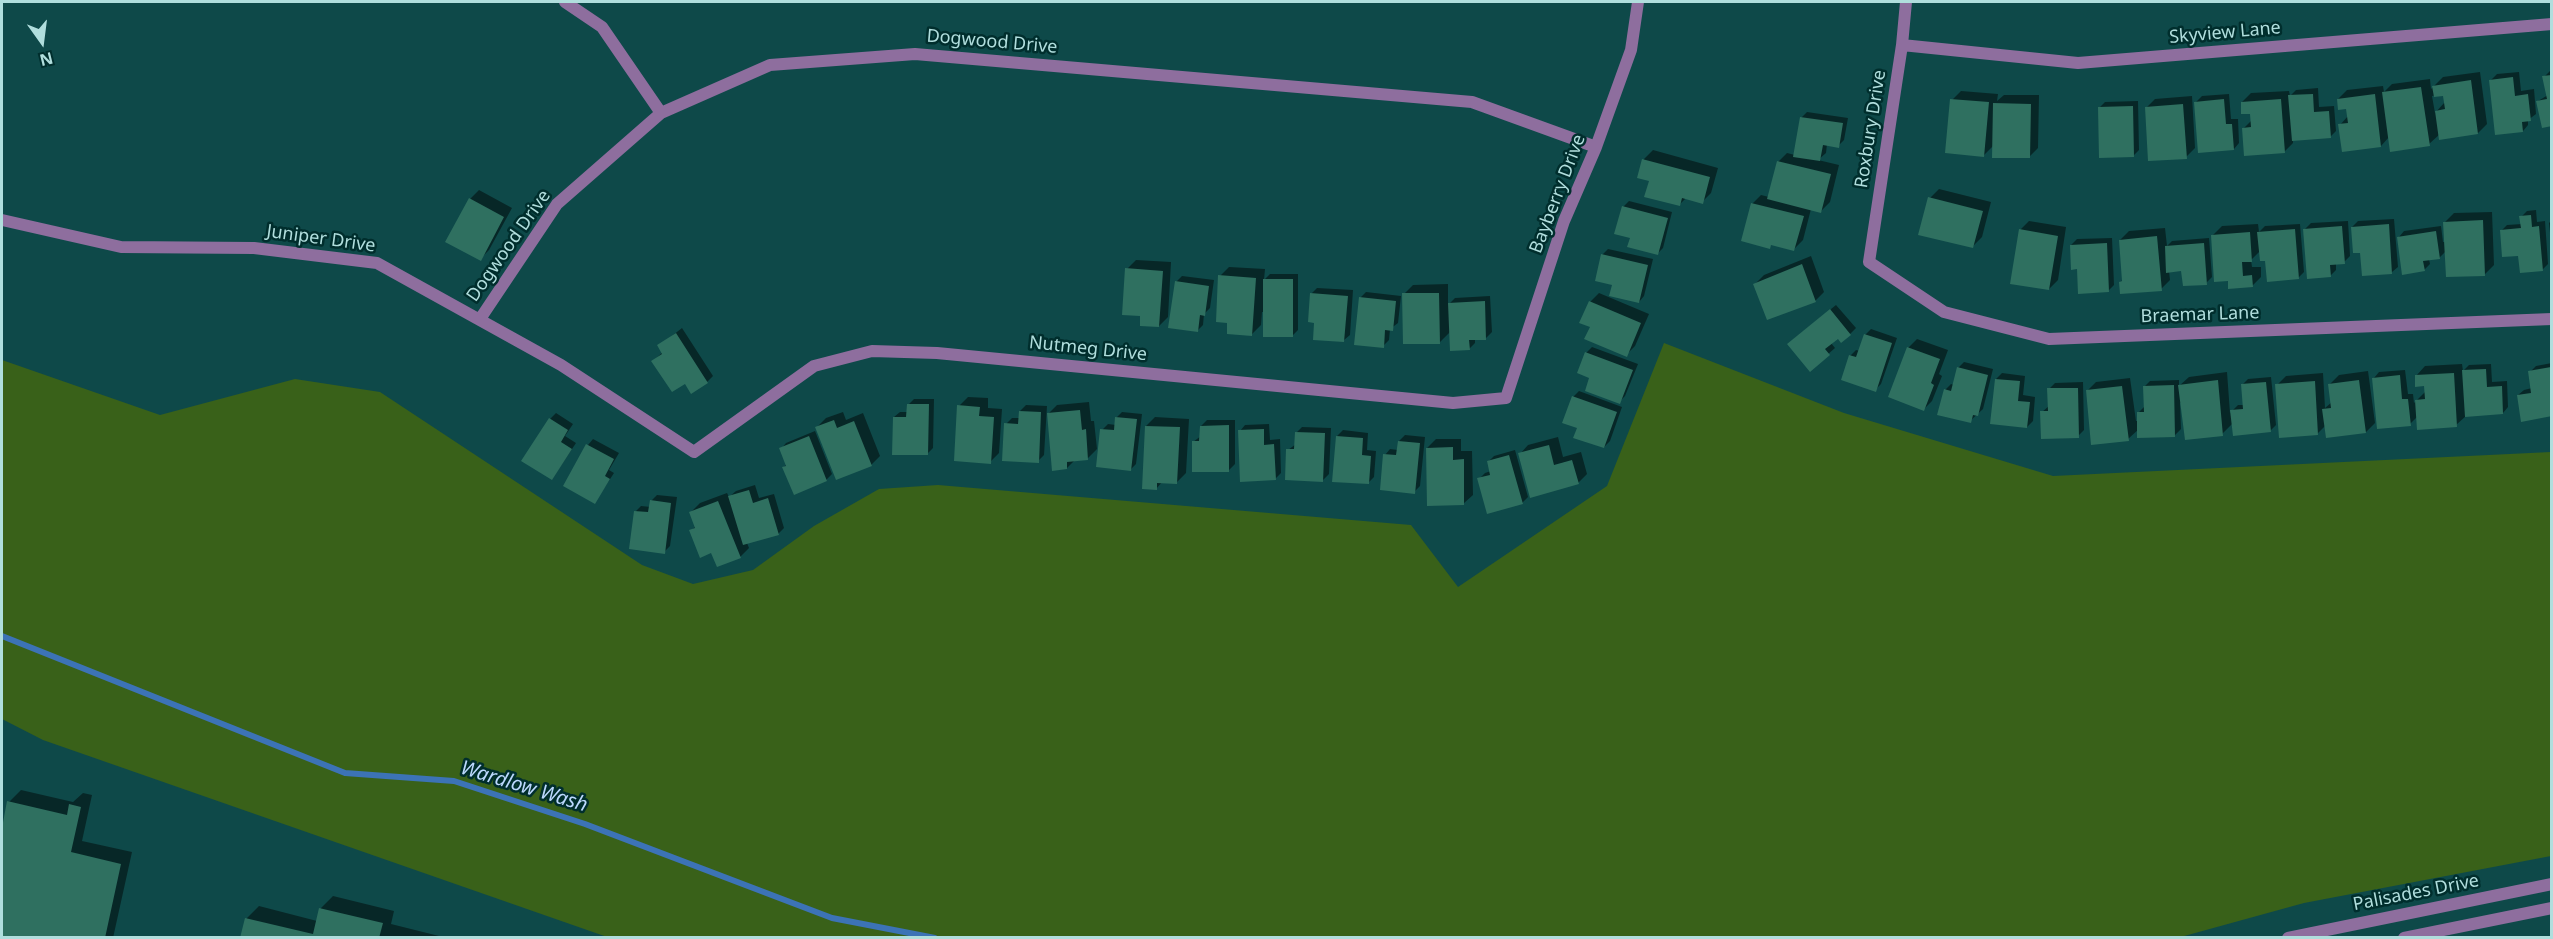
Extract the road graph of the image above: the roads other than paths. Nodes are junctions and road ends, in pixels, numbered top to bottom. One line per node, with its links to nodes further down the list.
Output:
1 (565, 2): 6 (street)
2 (1638, 2): 7 (street, Bayberry Drive)
3 (1906, 2): 5 (street, Roxbury Drive)
4 (2552, 24): 5 (street, Skyview Lane)
5 (1902, 45): 9 (street, Roxbury Drive)
6 (660, 113): 7 (street, Dogwood Drive); 10 (street, Dogwood Drive)
7 (1596, 147): 12 (street, Bayberry Drive)
8 (2, 220): 10 (street, Juniper Drive)
9 (1869, 262): 11 (street, Braemar Lane)
10 (480, 319): 13 (street, Juniper Drive)
11 (2552, 319)
12 (1506, 398): 13 (street, Nutmeg Drive)
13 (694, 452)
14 (2552, 884): 16 (street, Palisades Drive)
15 (2552, 908): 17 (street)
16 (2288, 938)
17 (2404, 938)

